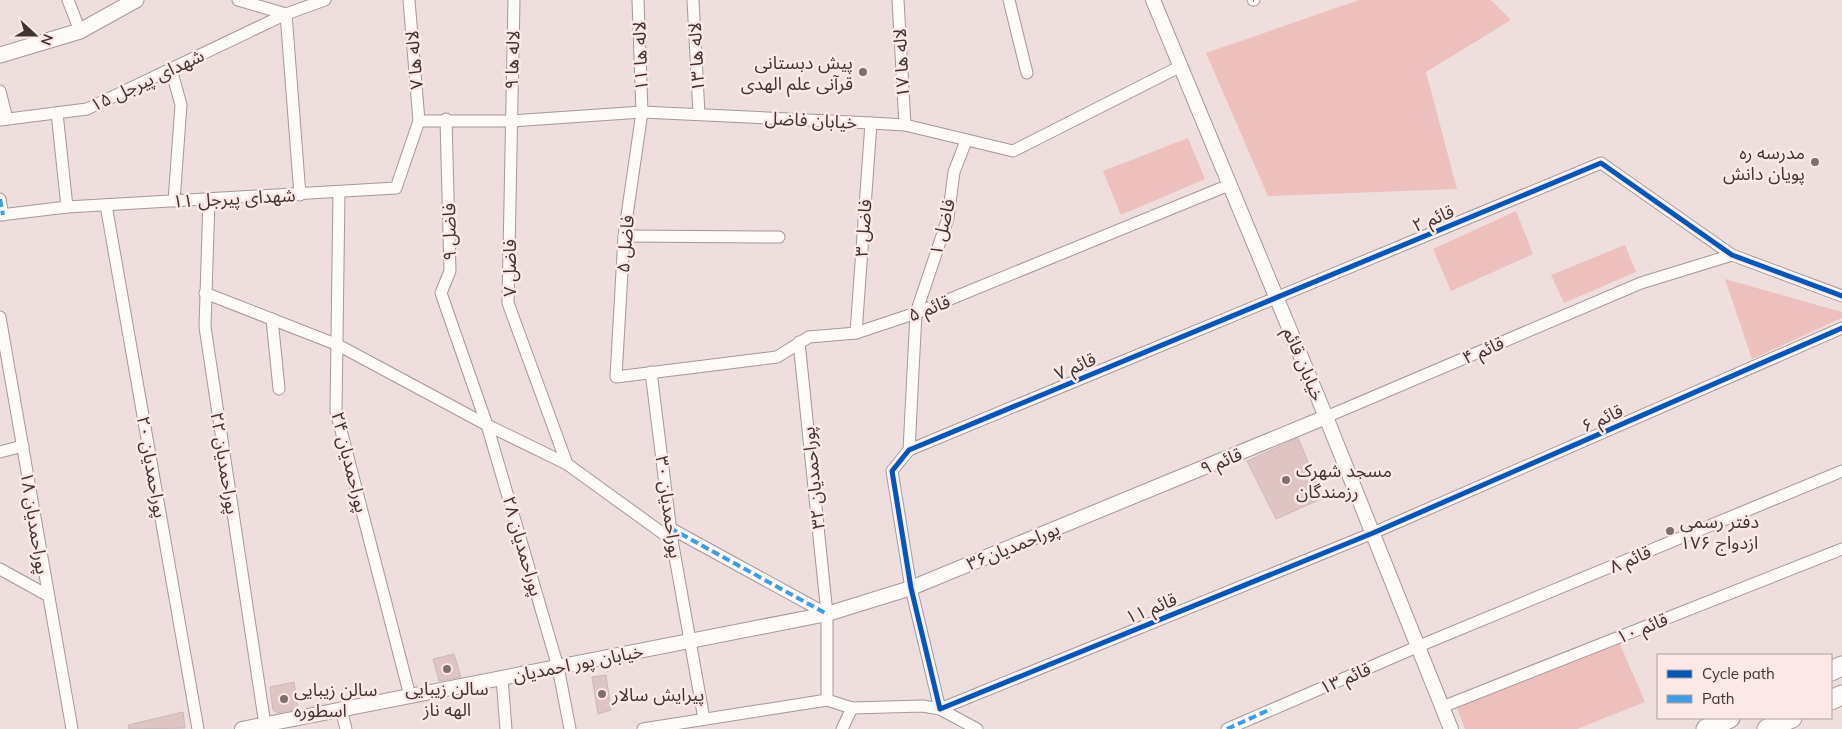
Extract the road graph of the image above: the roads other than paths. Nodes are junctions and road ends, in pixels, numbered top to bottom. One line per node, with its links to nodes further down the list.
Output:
1 (68, 0): 13 (street)
2 (136, 0): 13 (main road)
3 (238, 0): 12 (street)
4 (325, 0): 12 (street, شهدای پیرجل ۱۵)
5 (409, 0): 24 (street, لاله ها ۷)
6 (514, 0): 25 (street, لاله ها ۹)
7 (638, 0): 19 (street, لاله ها ۱۱)
8 (693, 0): 21 (street, لاله ها ۱۳)
9 (898, 0): 27 (street, لاله ها ۱۷)
10 (1008, 0): 17 (street)
11 (1153, 0): 15 (street, خیابان قائم)
12 (286, 14): 16 (street, شهدای پیرجل ۱۵); 31 (street)
13 (80, 31): 14 (main road)
14 (0, 55)
15 (1181, 66): 28 (street, خیابان فاضل); 29 (street, خیابان قائم)
16 (171, 69): 20 (street, شهدای پیرجل ۱۵); 34 (street)
17 (1027, 73)
18 (0, 91): 23 (street)
19 (642, 112): 21 (street, خیابان فاضل); 25 (street, خیابان فاضل); 38 (street, فاضل ۵)
20 (57, 113): 23 (street, شهدای پیرجل ۱۵); 36 (street)
21 (699, 114): 26 (street, خیابان فاضل)
22 (446, 119): 24 (street, خیابان فاضل); 25 (street, خیابان فاضل); 55 (street, فاضل ۹)
23 (4, 120)
24 (419, 120): 30 (street, شهدای پیرجل ۱۱)
25 (510, 121): 59 (street, فاضل ۷)
26 (870, 123): 27 (street, خیابان فاضل); 48 (street, فاضل ۳)
27 (905, 125): 28 (street, خیابان فاضل)
28 (966, 141): 44 (street, فاضل ۱)
29 (1229, 185): 43 (street, خیابان قائم); 44 (street, قائم ۵)
30 (339, 192): 31 (street, شهدای پیرجل ۱۱); 50 (street, پوراحمدیان ۲۴)
31 (300, 195): 32 (street, شهدای پیرجل ۱۱)
32 (209, 199): 34 (street, شهدای پیرجل ۱۱); 41 (street, پوراحمدیان ۲۲)
33 (0, 200): 37 (street)
34 (174, 201): 35 (street, شهدای پیرجل ۱۱)
35 (106, 205): 36 (street, شهدای پیرجل ۱۱); 84 (street, پوراحمدیان ۲۰)
36 (67, 208): 37 (street, شهدای پیرجل ۱۱)
37 (2, 215)
38 (624, 236): 39 (street); 52 (street, فاضل ۵)
39 (779, 237)
40 (1732, 256): 42 (street); 43 (street, قائم ۲); 54 (street, قائم ۴)
41 (205, 293): 46 (street); 82 (street, پوراحمدیان ۲۲)
42 (1842, 296)
43 (1276, 297): 54 (street, خیابان قائم); 57 (street, قائم ۷)
44 (916, 314): 48 (street, قائم ۵); 57 (street, فاضل ۱)
45 (0, 316): 56 (street, پوراحمدیان ۱۸)
46 (272, 319): 50 (street); 53 (street)
47 (1842, 328): 62 (street, قائم ۶)
48 (856, 333): 49 (street, قائم ۵)
49 (799, 342): 51 (street, قائم ۵); 68 (street, پوراحمدیان ۳۲)
50 (338, 345): 55 (street); 73 (street, پوراحمدیان ۲۴)
51 (651, 372): 52 (street, قائم ۵); 63 (street, پوراحمدیان ۳۰)
52 (616, 377)
53 (279, 390)
54 (1326, 418): 61 (street, قائم ۹); 62 (street, خیابان قائم)
55 (487, 425): 59 (street); 71 (street, پوراحمدیان ۲۸)
56 (23, 446): 58 (street); 67 (street, پوراحمدیان ۱۸)
57 (909, 450): 66 (street, قائم ۷)
58 (0, 452)
59 (567, 464): 63 (street)
60 (1842, 471): 70 (street, قائم ۸)
61 (1116, 504): 66 (street, پوراحمدیان۳۶)
62 (1373, 533): 70 (street, خیابان قائم); 77 (street, قائم ۱۱)
63 (671, 534): 68 (street); 69 (street, پوراحمدیان ۳۰)
64 (1842, 549): 75 (street, قائم ۱۰)
65 (0, 569): 67 (street)
66 (911, 588): 68 (street, خیابان پور احمدیان); 77 (street)
67 (47, 595): 83 (street, پوراحمدیان ۱۸)
68 (827, 614): 69 (street, خیابان پور احمدیان); 74 (street, پوراحمدیان ۳۲)
69 (690, 641): 71 (street, خیابان پور احمدیان); 81 (street, پوراحمدیان ۳۰)
70 (1419, 646): 75 (street, خیابان قائم); 92 (street, قائم ۱۳)
71 (558, 667): 72 (street, خیابان پور احمدیان); 88 (street, پوراحمدیان ۲۸)
72 (502, 678): 73 (street, خیابان پور احمدیان); 87 (street)
73 (410, 696): 78 (street, خیابان پور احمدیان)
74 (827, 700): 76 (street); 81 (street)
75 (1442, 707): 93 (street, خیابان قائم)
76 (852, 708): 77 (street); 90 (street)
77 (940, 708): 91 (street)
78 (341, 709): 82 (street, خیابان پور احمدیان); 86 (street)
79 (1728, 719): 94 (highway)
80 (1790, 719): 95 (highway)
81 (704, 720): 89 (street)
82 (264, 725): 85 (street, خیابان پور احمدیان)
83 (72, 729)
84 (198, 729)
85 (242, 729)
86 (346, 729)
87 (506, 729)
88 (570, 729)
89 (643, 729)
90 (842, 729)
91 (976, 729)
92 (1227, 729)
93 (1452, 729)
94 (1706, 729)
95 (1767, 729)

